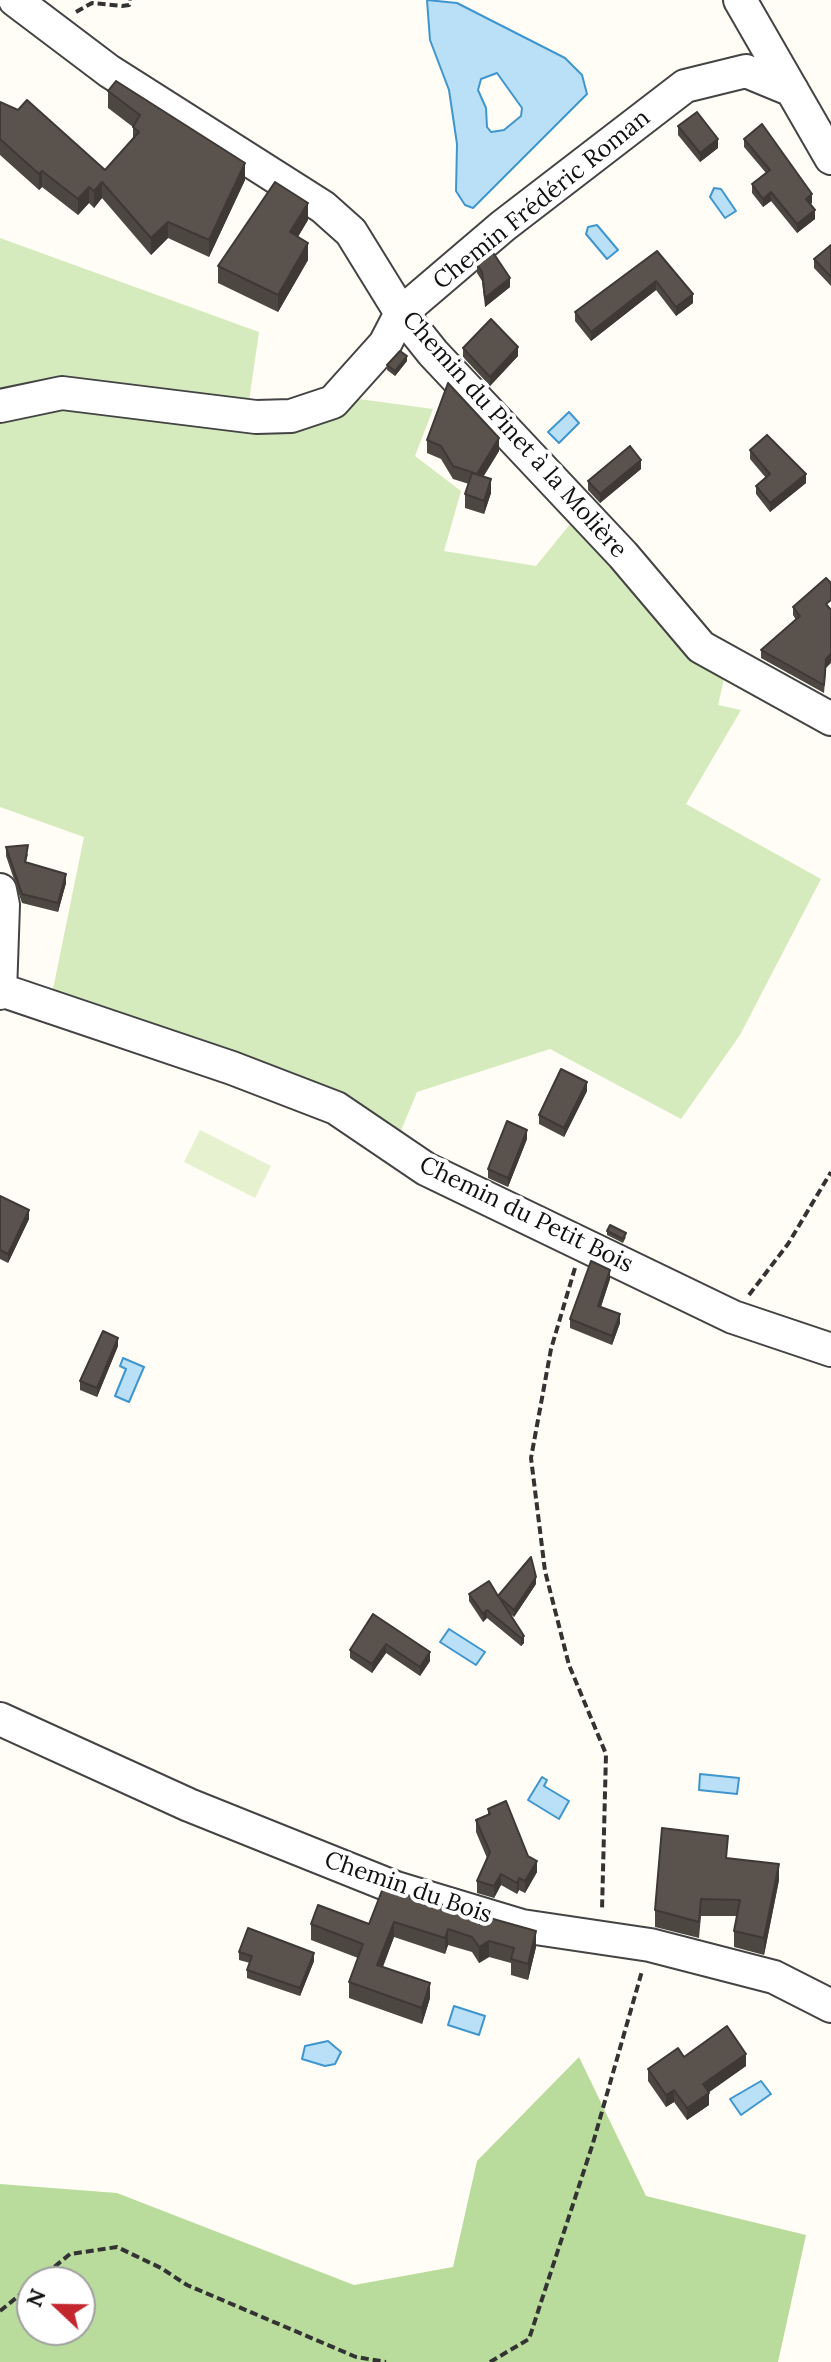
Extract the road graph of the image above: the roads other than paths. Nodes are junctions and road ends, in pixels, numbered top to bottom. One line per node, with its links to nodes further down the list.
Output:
1 (15, 0): 5 (street, Chemin du Pinet à la Molière)
2 (740, 0): 3 (street)
3 (792, 90): 4 (street); 5 (street, Chemin Frédéric Roman)
4 (831, 158)
5 (401, 313): 6 (street, Chemin Frédéric Roman); 7 (street, Chemin du Pinet à la Molière)
6 (0, 406)
7 (831, 719)
8 (0, 890): 9 (street)
9 (1, 992): 10 (street, Chemin du Petit Bois)
10 (831, 1350)
11 (0, 1719): 12 (street, Chemin du Bois)
12 (831, 2006)

